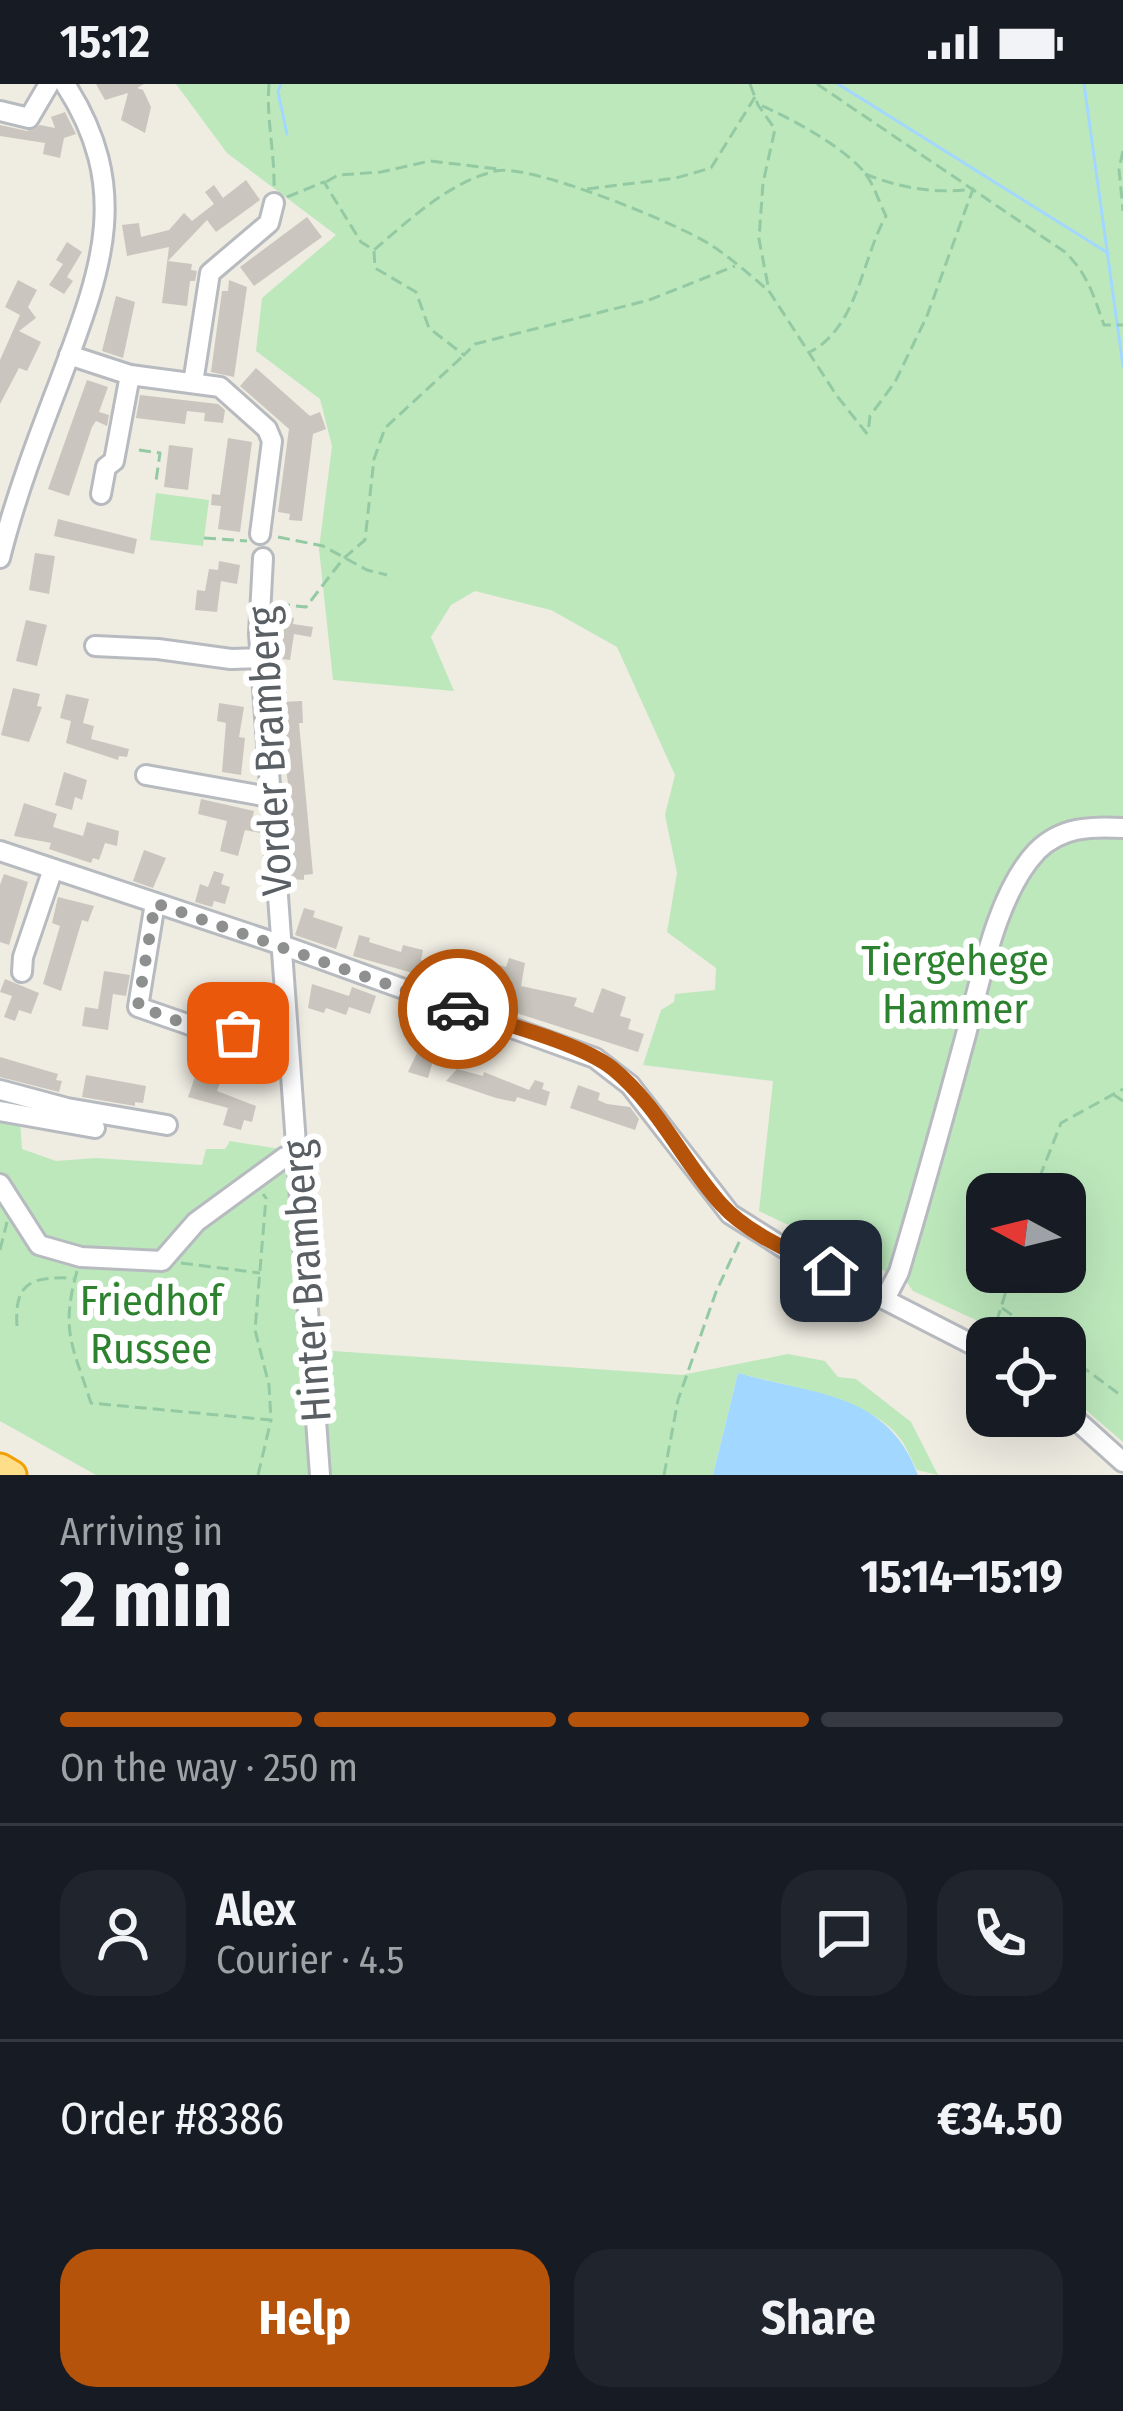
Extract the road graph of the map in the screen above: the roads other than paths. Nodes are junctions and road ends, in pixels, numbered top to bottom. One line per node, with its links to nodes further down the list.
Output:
1 (49, 84): 3 (street)
2 (65, 84): 5 (street)
3 (0, 112)
4 (274, 203): 7 (street)
5 (69, 355): 6 (street); 9 (street)
6 (130, 375): 7 (street); 8 (street)
7 (193, 383): 11 (street, Vorder Bramberg)
8 (101, 494)
9 (0, 558)
10 (94, 646): 11 (street)
11 (260, 658): 13 (street, Vorder Bramberg)
12 (146, 775): 13 (street)
13 (269, 797): 18 (street, Vorder Bramberg)
14 (1123, 827): 27 (street)
15 (0, 851): 16 (street)
16 (53, 869): 17 (street); 19 (street)
17 (155, 903): 18 (street); 20 (street)
18 (279, 944): 25 (street, Hinter Bramberg); 27 (street)
19 (22, 972)
20 (238, 1033)
21 (0, 1090): 23 (street)
22 (0, 1111): 24 (street)
23 (167, 1125)
24 (95, 1128)
25 (297, 1153): 26 (street); 33 (street, Hinter Bramberg)
26 (4, 1190)
27 (886, 1297): 28 (street)
28 (966, 1341)
29 (1086, 1429): 30 (street)
30 (1123, 1462)
31 (0, 1468): 32 (highway)
32 (12, 1475)
33 (320, 1475)

